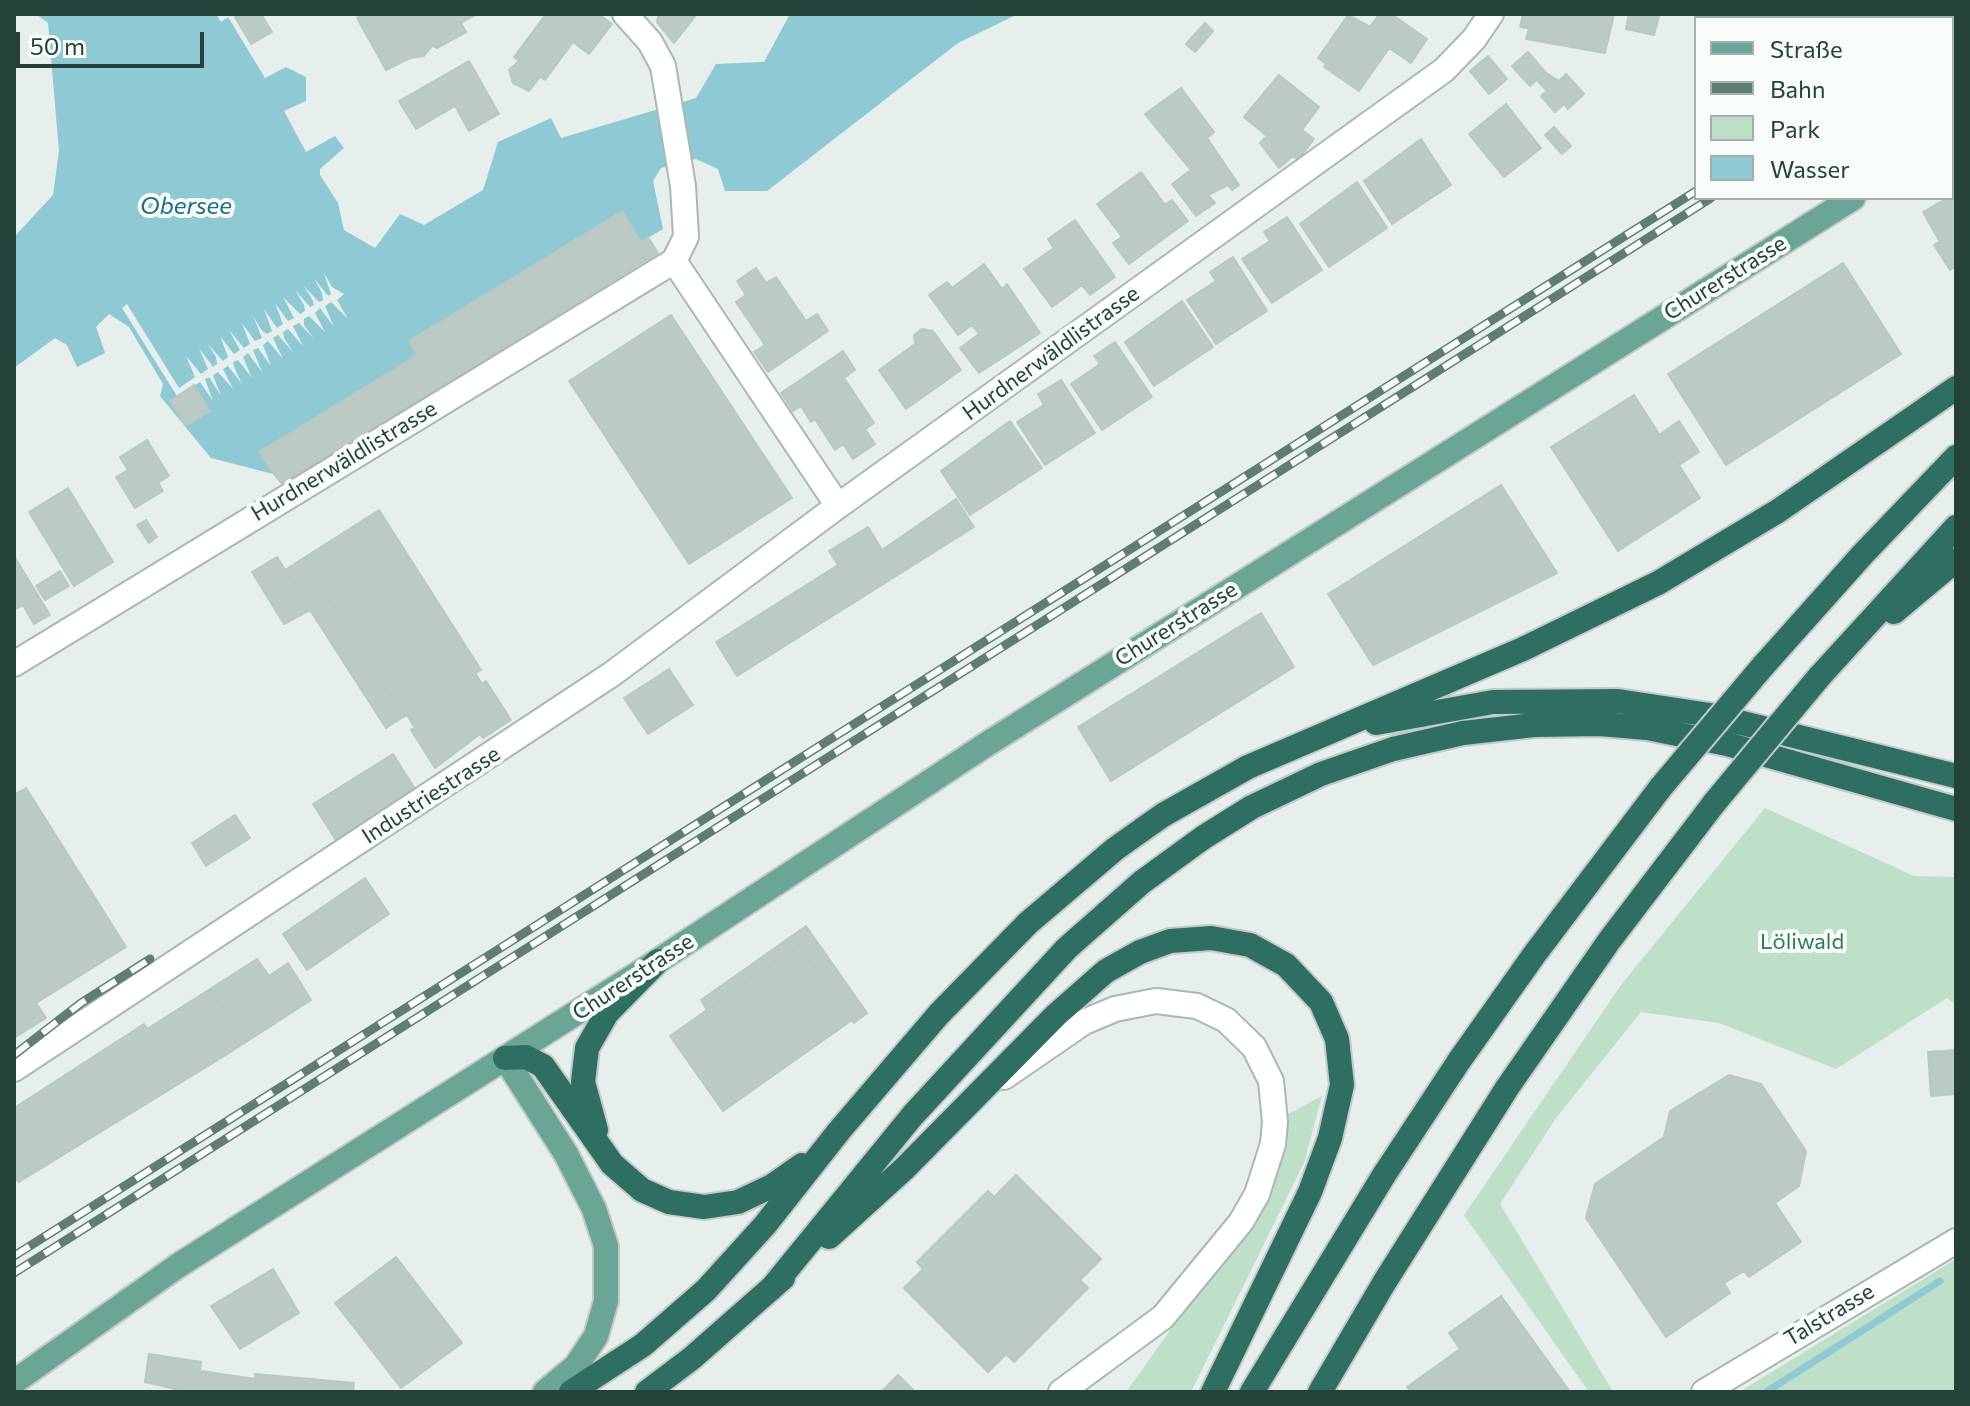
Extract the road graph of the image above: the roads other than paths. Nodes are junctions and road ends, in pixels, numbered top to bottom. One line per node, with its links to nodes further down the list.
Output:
1 (625, 14): 4 (street)
2 (1491, 14): 7 (street, Hurdnerwäldlistrasse)
3 (1850, 200): 15 (main road, Churerstrasse)
4 (674, 261): 7 (street); 10 (street, Hurdnerwäldlistrasse)
5 (1956, 388): 12 (highway)
6 (1956, 457): 30 (highway, bridge)
7 (838, 506): 17 (street, Industriestrasse)
8 (1956, 527): 11 (highway)
9 (1956, 560): 11 (highway)
10 (14, 664)
11 (1820, 675): 31 (highway, bridge)
12 (1297, 745): 13 (highway); 19 (highway)
13 (1956, 776)
14 (1956, 809): 22 (highway)
15 (658, 961): 16 (main road, Churerstrasse); 20 (highway)
16 (505, 1058): 20 (highway); 23 (main road, Churerstrasse); 25 (main road)
17 (14, 1069)
18 (976, 1097): 22 (highway); 28 (street); 29 (highway)
19 (839, 1131): 20 (highway); 26 (highway)
20 (612, 1164)
21 (1956, 1241): 32 (street, Talstrasse)
22 (771, 1289): 27 (highway)
23 (14, 1385): 24 (main road)
24 (32, 1392)
25 (545, 1392)
26 (571, 1392)
27 (647, 1392)
28 (1061, 1392)
29 (1213, 1392)
30 (1252, 1392)
31 (1320, 1392)
32 (1704, 1392)

